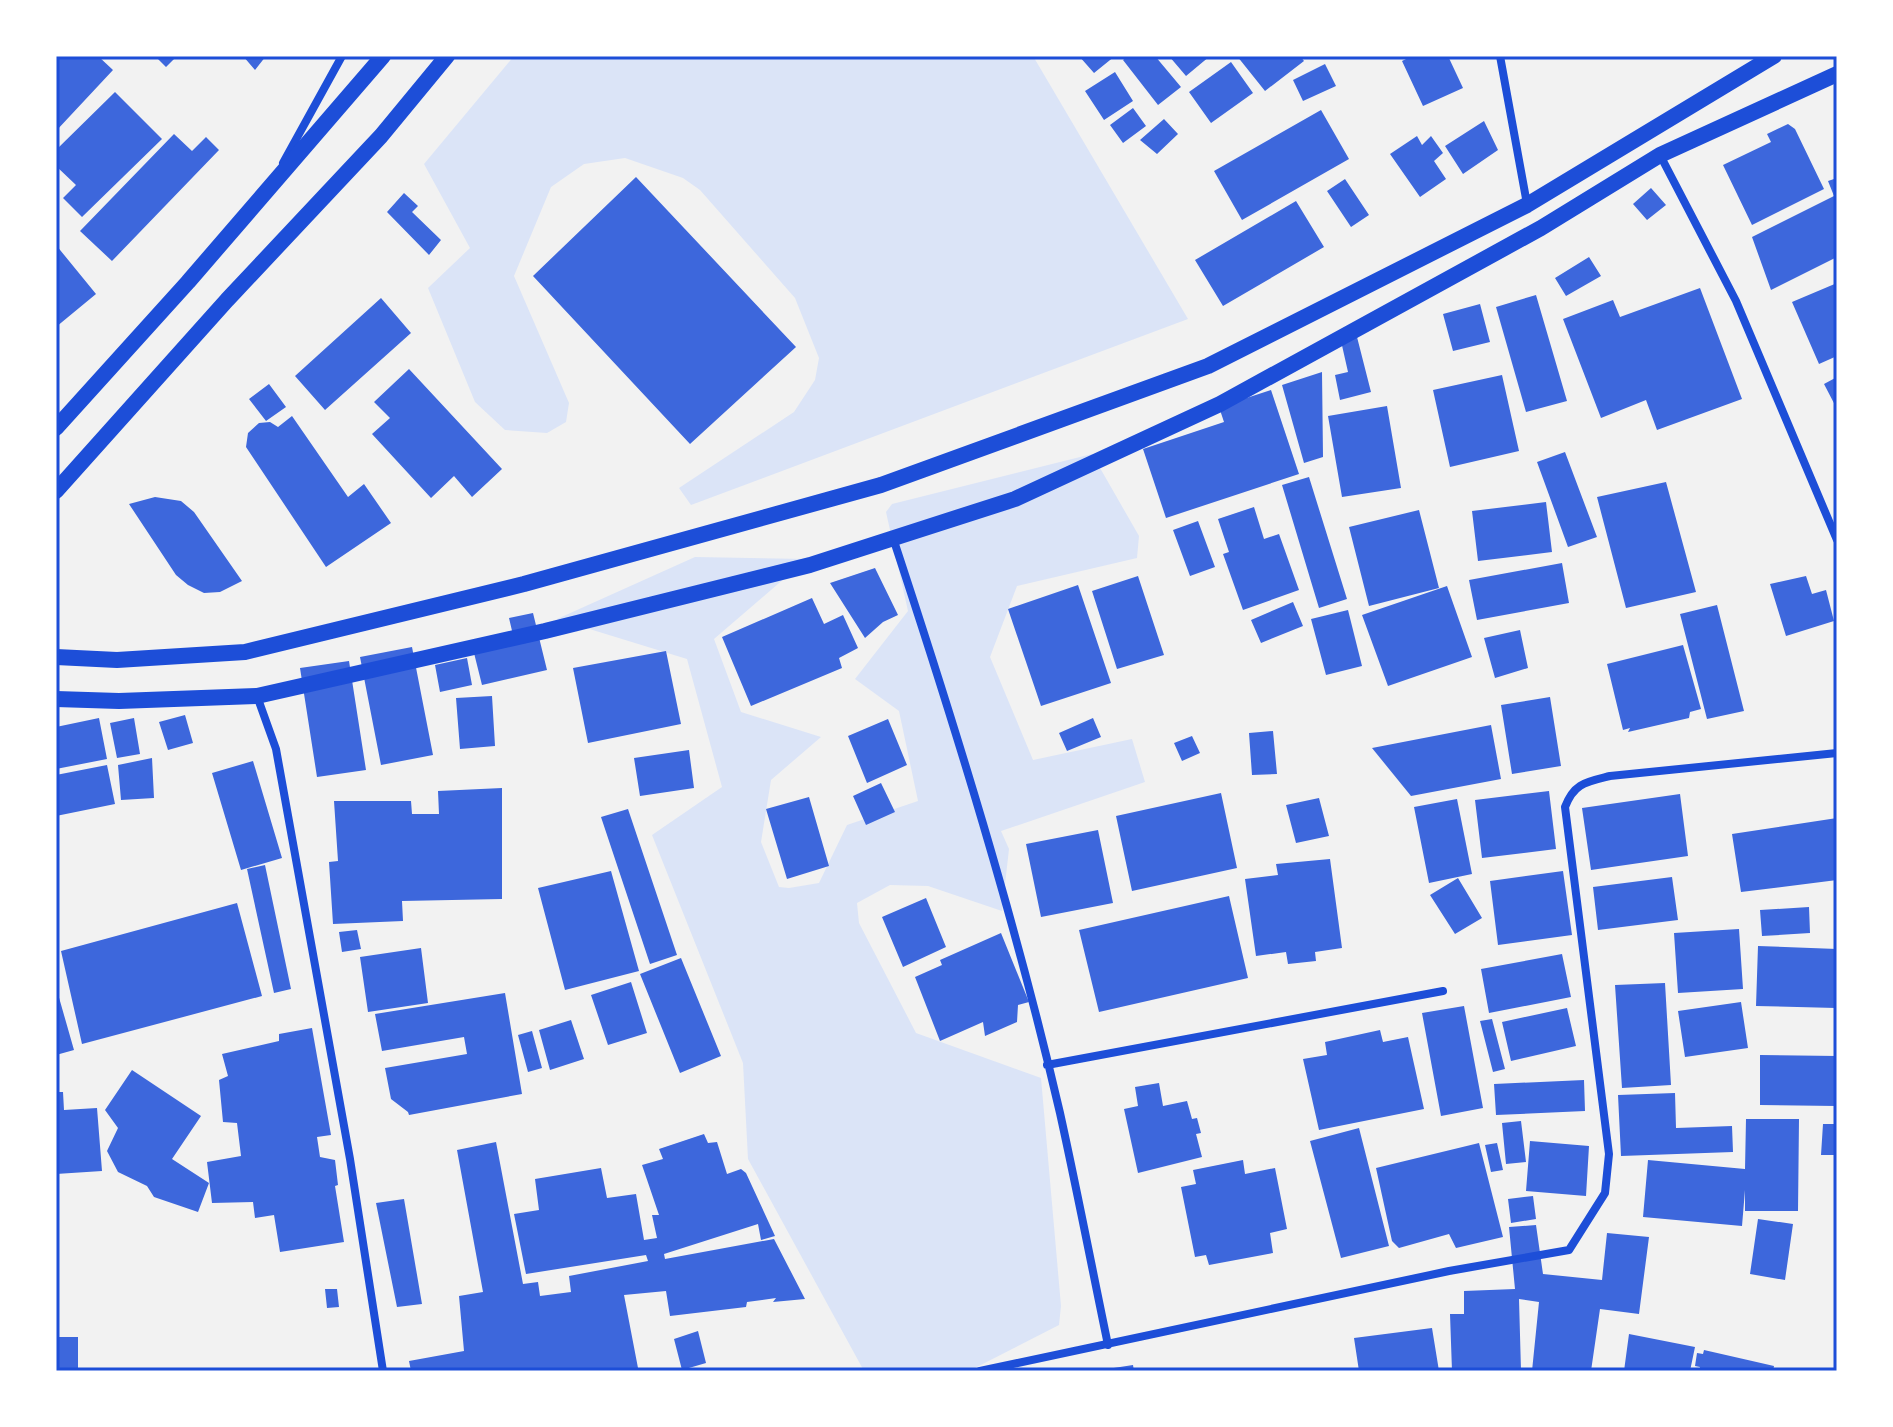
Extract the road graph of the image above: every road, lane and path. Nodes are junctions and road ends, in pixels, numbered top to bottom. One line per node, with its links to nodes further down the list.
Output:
1 (342, 56): 8 (street)
2 (383, 56): 8 (main road)
3 (447, 56): 11 (main road)
4 (1500, 56): 9 (street)
5 (1774, 56): 9 (main road)
6 (1837, 74): 7 (main road)
7 (1660, 155): 12 (main road); 13 (street)
8 (267, 192): 10 (main road)
9 (1527, 205): 14 (main road)
10 (56, 428)
11 (56, 491)
12 (892, 537): 15 (main road); 19 (street)
13 (1837, 540)
14 (56, 657)
15 (257, 696): 16 (main road); 21 (street)
16 (56, 699)
17 (1837, 753): 20 (street)
18 (1443, 991): 19 (street)
19 (1047, 1065): 20 (street)
20 (1108, 1345): 22 (street)
21 (383, 1371)
22 (980, 1371)

